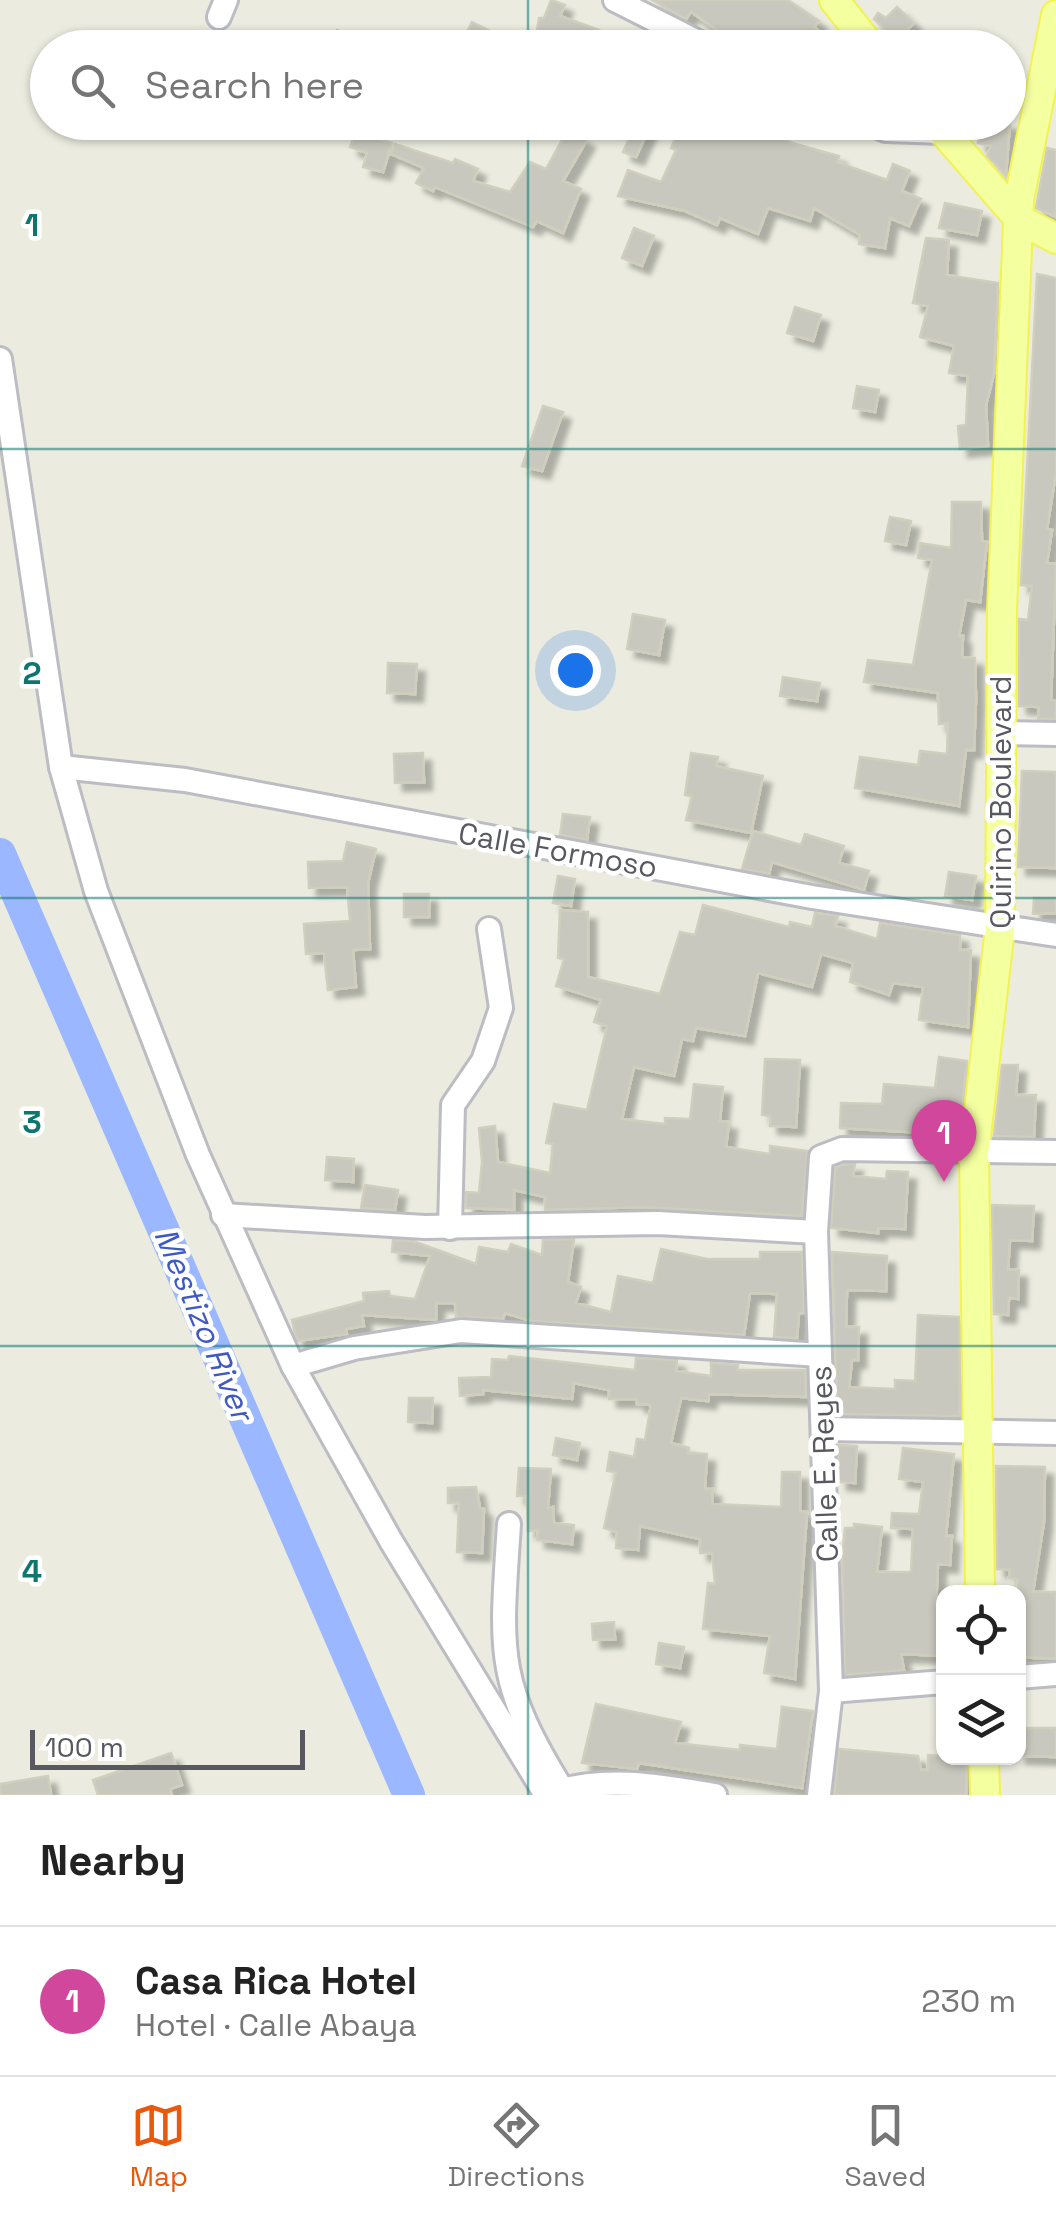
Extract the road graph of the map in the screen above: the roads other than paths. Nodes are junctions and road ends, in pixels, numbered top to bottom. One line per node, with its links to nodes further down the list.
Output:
1 (615, 0): 4 (street)
2 (834, 0): 5 (main road)
3 (1056, 15): 7 (main road, Quirino Boulevard)
4 (674, 30)
5 (858, 30)
6 (950, 140): 7 (main road)
7 (1019, 219): 8 (main road); 10 (main road, Quirino Boulevard)
8 (1056, 238)
9 (0, 358): 12 (street)
10 (999, 733): 11 (street); 13 (main road, Quirino Boulevard)
11 (1056, 734)
12 (60, 768): 13 (street, Calle Formoso); 18 (street)
13 (1000, 928): 15 (street, Calle Formoso); 17 (main road, Quirino Boulevard)
14 (488, 929): 19 (street)
15 (1056, 936)
16 (1056, 1152): 17 (street)
17 (974, 1154): 20 (street, Calle E. Reyes); 24 (main road, Quirino Boulevard)
18 (223, 1215): 19 (street); 22 (street)
19 (450, 1228): 20 (street)
20 (816, 1232): 21 (street, Calle E. Reyes)
21 (820, 1355): 22 (street); 23 (street, Calle E. Reyes)
22 (293, 1366): 33 (street)
23 (823, 1430): 24 (street); 31 (street, Calle E. Reyes)
24 (980, 1432): 25 (street); 27 (main road, Quirino Boulevard)
25 (1056, 1433)
26 (508, 1524): 33 (street)
27 (980, 1585)
28 (1056, 1674): 29 (street)
29 (1026, 1676)
30 (936, 1683): 31 (street)
31 (832, 1691): 35 (street, Calle E. Reyes)
32 (984, 1765): 36 (main road)
33 (552, 1793): 34 (street)
34 (714, 1795)
35 (819, 1795)
36 (985, 1795)

